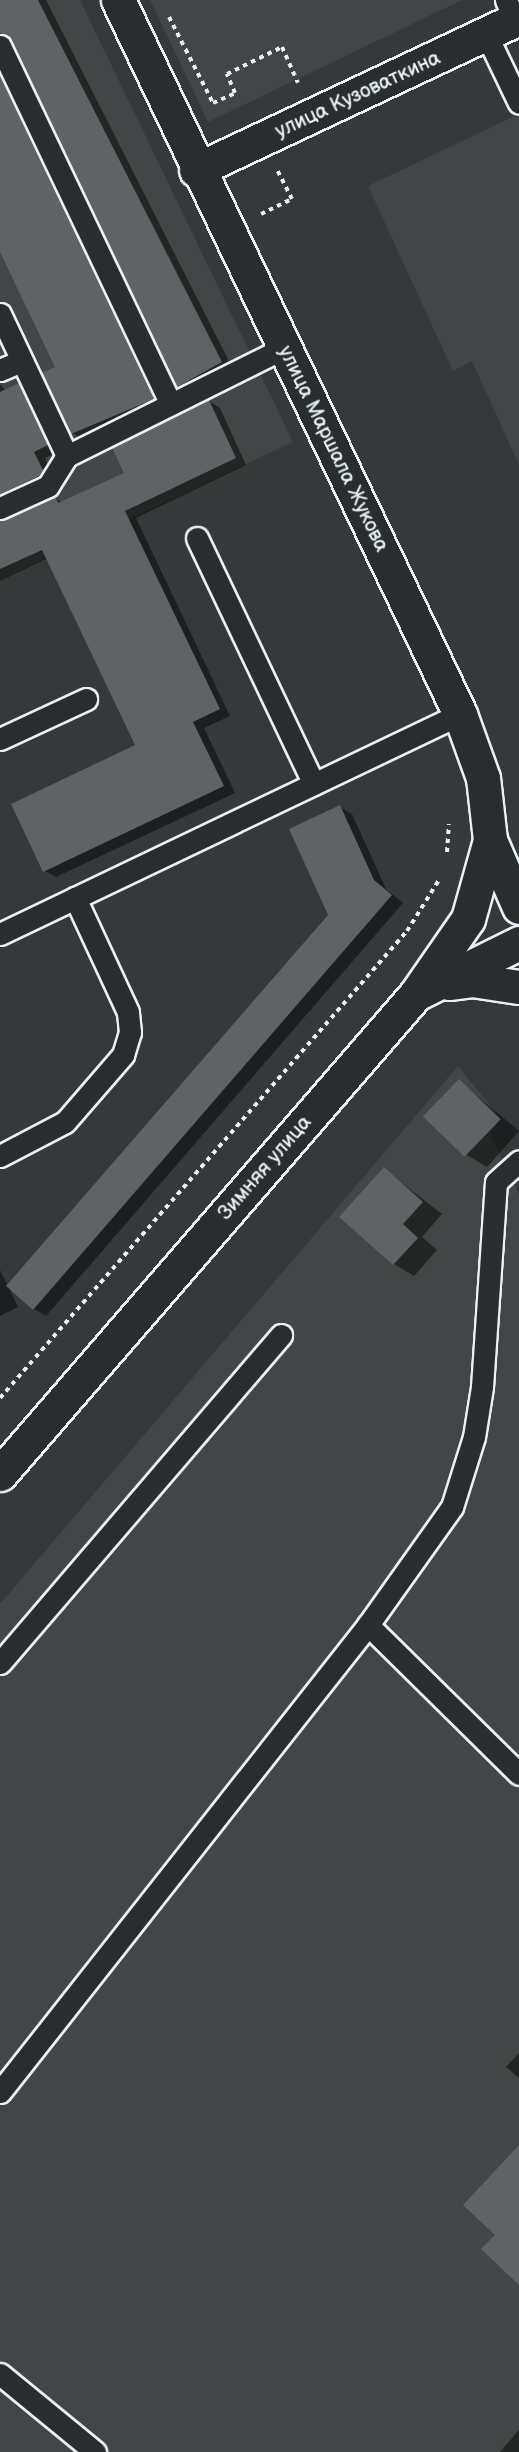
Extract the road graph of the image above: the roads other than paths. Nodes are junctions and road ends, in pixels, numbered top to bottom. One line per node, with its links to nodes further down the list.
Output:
1 (118, 0): 5 (main road, улица Маршала Жукова)
2 (507, 18): 4 (lane); 5 (main road, улица Кузоваткина)
3 (0, 46): 10 (lane)
4 (519, 103)
5 (196, 170): 7 (main road, улица Маршала Жукова)
6 (0, 314): 8 (lane)
7 (284, 348): 10 (lane); 15 (main road, улица Маршала Жукова)
8 (21, 360): 9 (lane); 11 (lane)
9 (0, 370)
10 (170, 403): 11 (lane)
11 (67, 456): 12 (lane)
12 (0, 508)
13 (197, 538): 17 (lane)
14 (86, 699): 16 (lane)
15 (460, 714): 17 (lane); 18 (main road, улица Маршала Жукова)
16 (0, 739)
17 (314, 784): 19 (lane)
18 (490, 840): 20 (main road, улица Маршала Жукова); 24 (main road, Зимняя улица)
19 (75, 898): 21 (lane); 25 (lane)
20 (519, 907)
21 (3, 925)
22 (519, 943): 24 (main road)
23 (519, 987): 24 (main road)
24 (416, 994): 28 (main road, Зимняя улица)
25 (0, 1156)
26 (519, 1161): 29 (lane)
27 (281, 1335): 30 (lane)
28 (0, 1474)
29 (368, 1625): 31 (lane); 32 (lane)
30 (0, 1663)
31 (519, 1774)
32 (0, 2092)
33 (0, 2374): 34 (lane)
34 (95, 2452)

